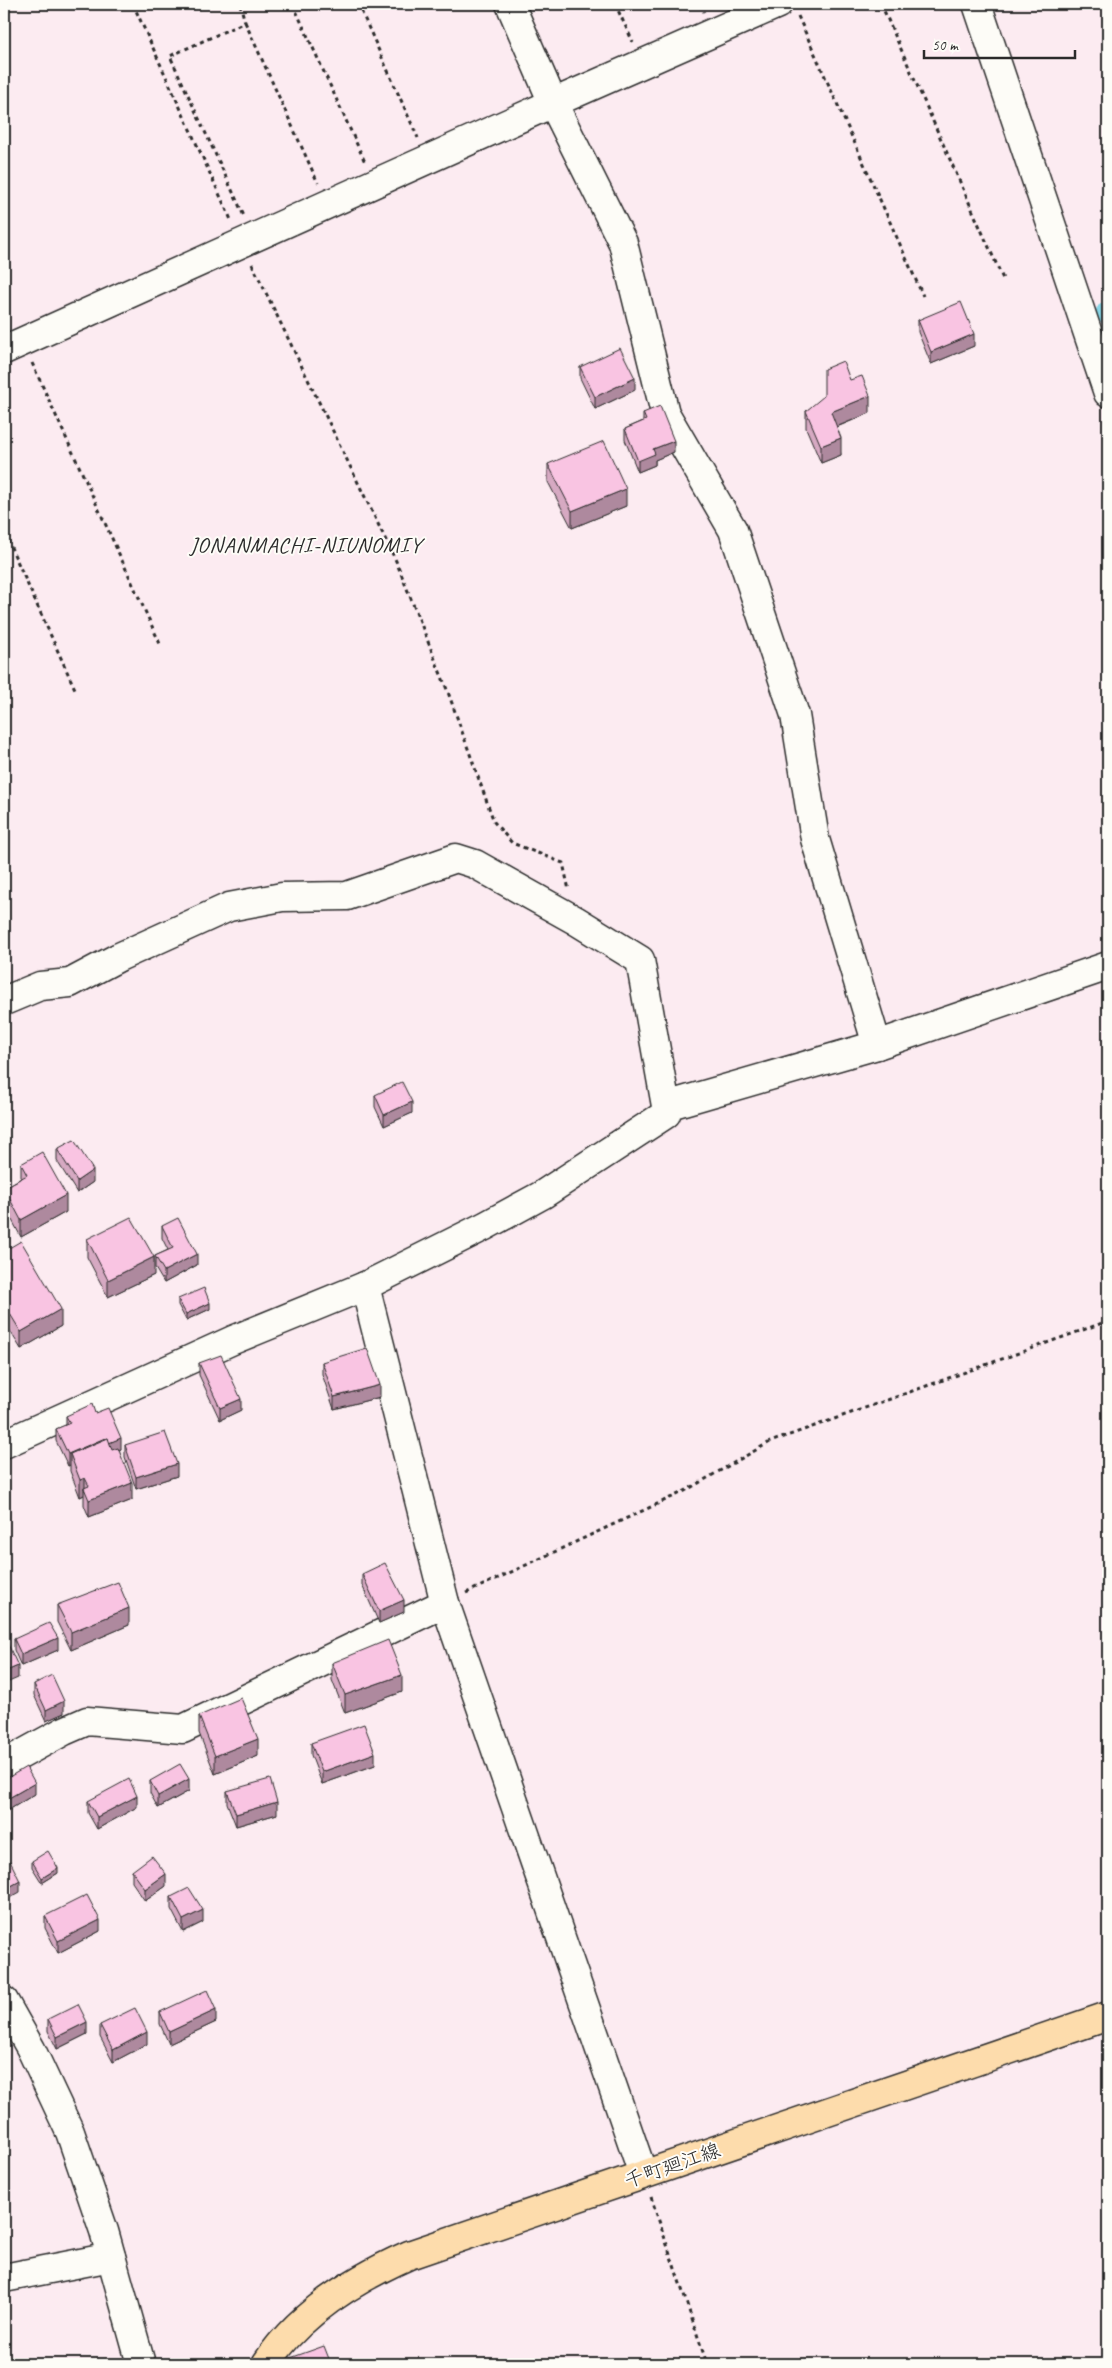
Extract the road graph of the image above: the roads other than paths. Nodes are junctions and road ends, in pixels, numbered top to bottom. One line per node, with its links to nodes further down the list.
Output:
1 (510, 4): 4 (street)
2 (984, 6): 6 (street)
3 (787, 8): 4 (street)
4 (553, 103): 5 (street); 9 (street)
5 (13, 346)
6 (1108, 393)
7 (1108, 966): 9 (street)
8 (4, 1001): 10 (street)
9 (877, 1045): 10 (street)
10 (666, 1106): 11 (street)
11 (365, 1286): 12 (street); 13 (street)
12 (4, 1444)
13 (445, 1603): 14 (street); 17 (street)
14 (4, 1764)
15 (4, 2001): 18 (street)
16 (1108, 2016): 17 (main road, 千町廻江線)
17 (643, 2174): 21 (main road, 千町廻江線)
18 (111, 2257): 19 (street); 20 (street)
19 (4, 2278)
20 (142, 2364)
21 (266, 2364)

